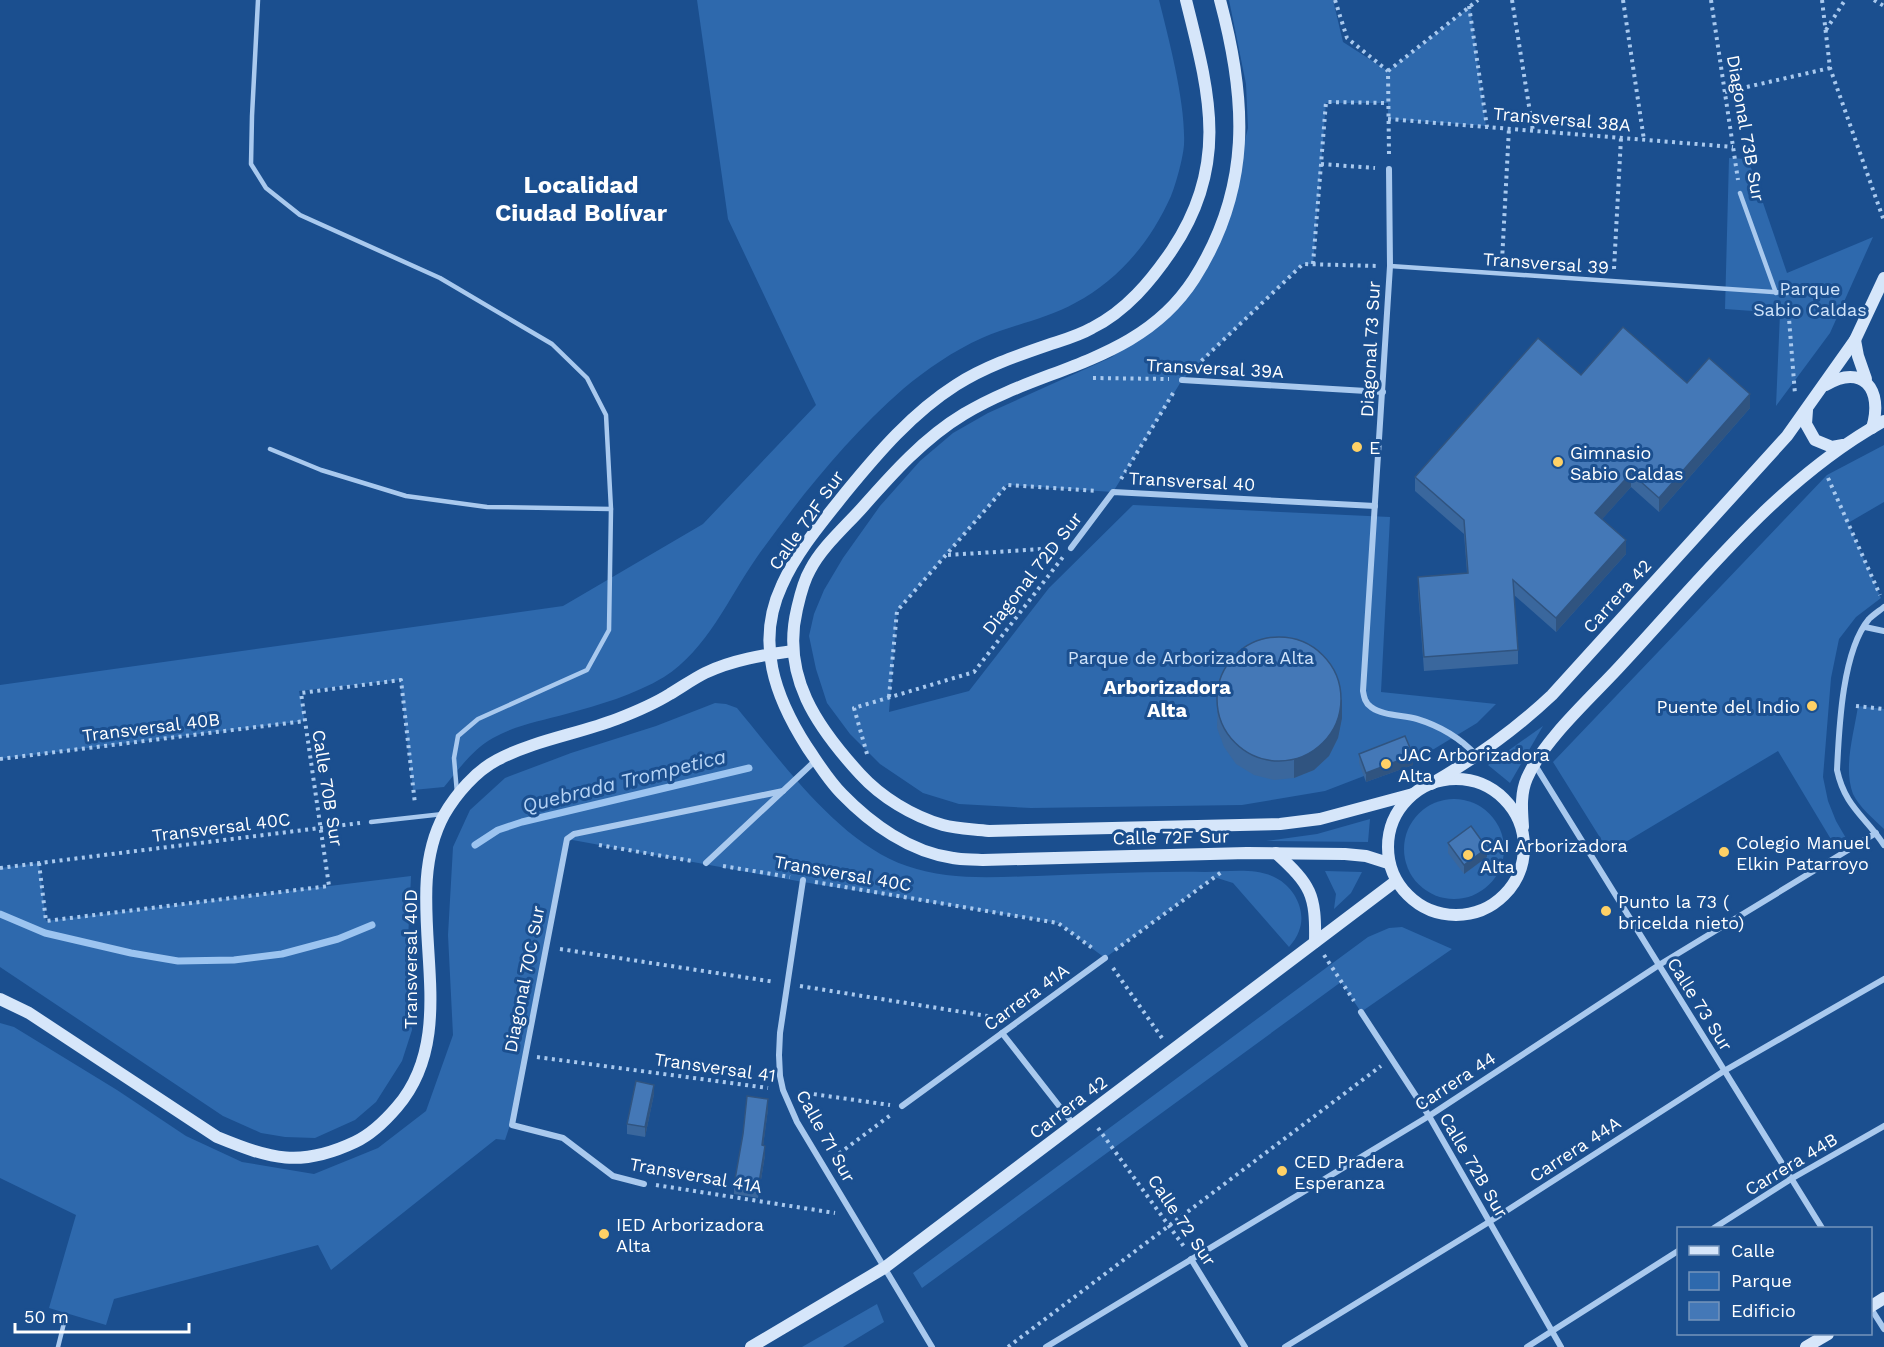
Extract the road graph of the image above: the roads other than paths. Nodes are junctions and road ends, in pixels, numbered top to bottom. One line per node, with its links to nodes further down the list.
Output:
1 (258, 0): 22 (lane)
2 (1186, 0): 28 (street, Calle 72F Sur)
3 (1220, 0): 27 (street, Calle 72F Sur)
4 (1389, 169): 6 (street, Diagonal 73 Sur)
5 (1740, 193): 8 (lane, Diagonal 73B Sur)
6 (1390, 266): 8 (lane, Transversal 39); 14 (street, Diagonal 73 Sur)
7 (1884, 278): 10 (street)
8 (1776, 293): 9 (lane, Transversal 39)
9 (1788, 293)
10 (1855, 340): 12 (street); 13 (street)
11 (1182, 380): 14 (street, Transversal 39A)
12 (1875, 383): 13 (street); 17 (street)
13 (1822, 387): 15 (street)
14 (1383, 392): 21 (street, Diagonal 73 Sur)
15 (1807, 408): 18 (street); 29 (street, Carrera 42)
16 (1884, 421): 17 (street)
17 (1872, 428): 18 (street)
18 (1843, 445): 31 (street)
19 (270, 450): 22 (lane)
20 (1113, 492): 21 (street, Transversal 40); 23 (street, Diagonal 72D Sur)
21 (1376, 506): 29 (street, Diagonal 73 Sur)
22 (611, 509): 35 (lane)
23 (1071, 548)
24 (1884, 607): 25 (street)
25 (1865, 627): 26 (street); 39 (street)
26 (1884, 631)
27 (793, 651): 28 (street, Transversal 40D); 34 (street, Calle 72F Sur)
28 (769, 654): 30 (street, Calle 72F Sur); 35 (street, Transversal 40D)
29 (1477, 755): 32 (street, Carrera 42)
30 (816, 760): 33 (street); 41 (street, Calle 72F Sur)
31 (1534, 764): 38 (street); 48 (street, Calle 73 Sur)
32 (1431, 784): 34 (street); 38 (street)
33 (783, 791): 42 (street); 56 (street, Diagonal 70C Sur)
34 (1413, 794): 43 (street)
35 (457, 796): 36 (street, Transversal 40D)
36 (445, 814): 37 (lane); 50 (street, Transversal 40D)
37 (371, 822)
38 (1523, 828): 45 (street)
39 (1876, 833): 40 (street); 48 (street, Carrera 44)
40 (1884, 845)
41 (1276, 853): 43 (street, Calle 72F Sur); 46 (street)
42 (706, 863)
43 (1388, 863): 45 (street)
44 (803, 880): 66 (street, Calle 71 Sur)
45 (1396, 881): 46 (street, Carrera 42)
46 (1315, 942): 57 (street, Carrera 42)
47 (1105, 958): 52 (street, Carrera 41A)
48 (1659, 965): 53 (street, Calle 73 Sur); 55 (street, Carrera 44)
49 (1884, 979): 53 (street, Carrera 44A)
50 (0, 999)
51 (1361, 1012): 55 (street, Calle 72B Sur)
52 (1002, 1033): 54 (street, Carrera 41A); 57 (street)
53 (1724, 1071): 59 (street, Calle 73 Sur); 61 (street, Carrera 44A)
54 (902, 1106)
55 (1429, 1116): 61 (street, Calle 72B Sur); 65 (street, Carrera 44)
56 (512, 1125): 60 (street, Transversal 41A)
57 (1074, 1125): 66 (street, Carrera 42)
58 (1884, 1126): 59 (street, Carrera 44B)
59 (1791, 1179): 62 (street, Carrera 44B); 63 (street, Calle 73 Sur)
60 (644, 1184)
61 (1489, 1222): 70 (street, Calle 72B Sur); 77 (street, Carrera 44A)
62 (1716, 1227)
63 (1821, 1227)
64 (1677, 1252): 70 (street)
65 (1191, 1259): 75 (street, Carrera 44); 76 (street, Calle 72 Sur)
66 (884, 1268): 73 (street, Carrera 42); 74 (street, Calle 71 Sur)
67 (1872, 1310): 69 (street)
68 (64, 1323): 72 (lane)
69 (1884, 1329)
70 (1552, 1331): 78 (street); 79 (street, Calle 72B Sur)
71 (1826, 1335): 80 (street)
72 (58, 1347)
73 (751, 1347)
74 (932, 1347)
75 (1046, 1347)
76 (1245, 1347)
77 (1285, 1347)
78 (1527, 1347)
79 (1561, 1347)
80 (1806, 1347)

